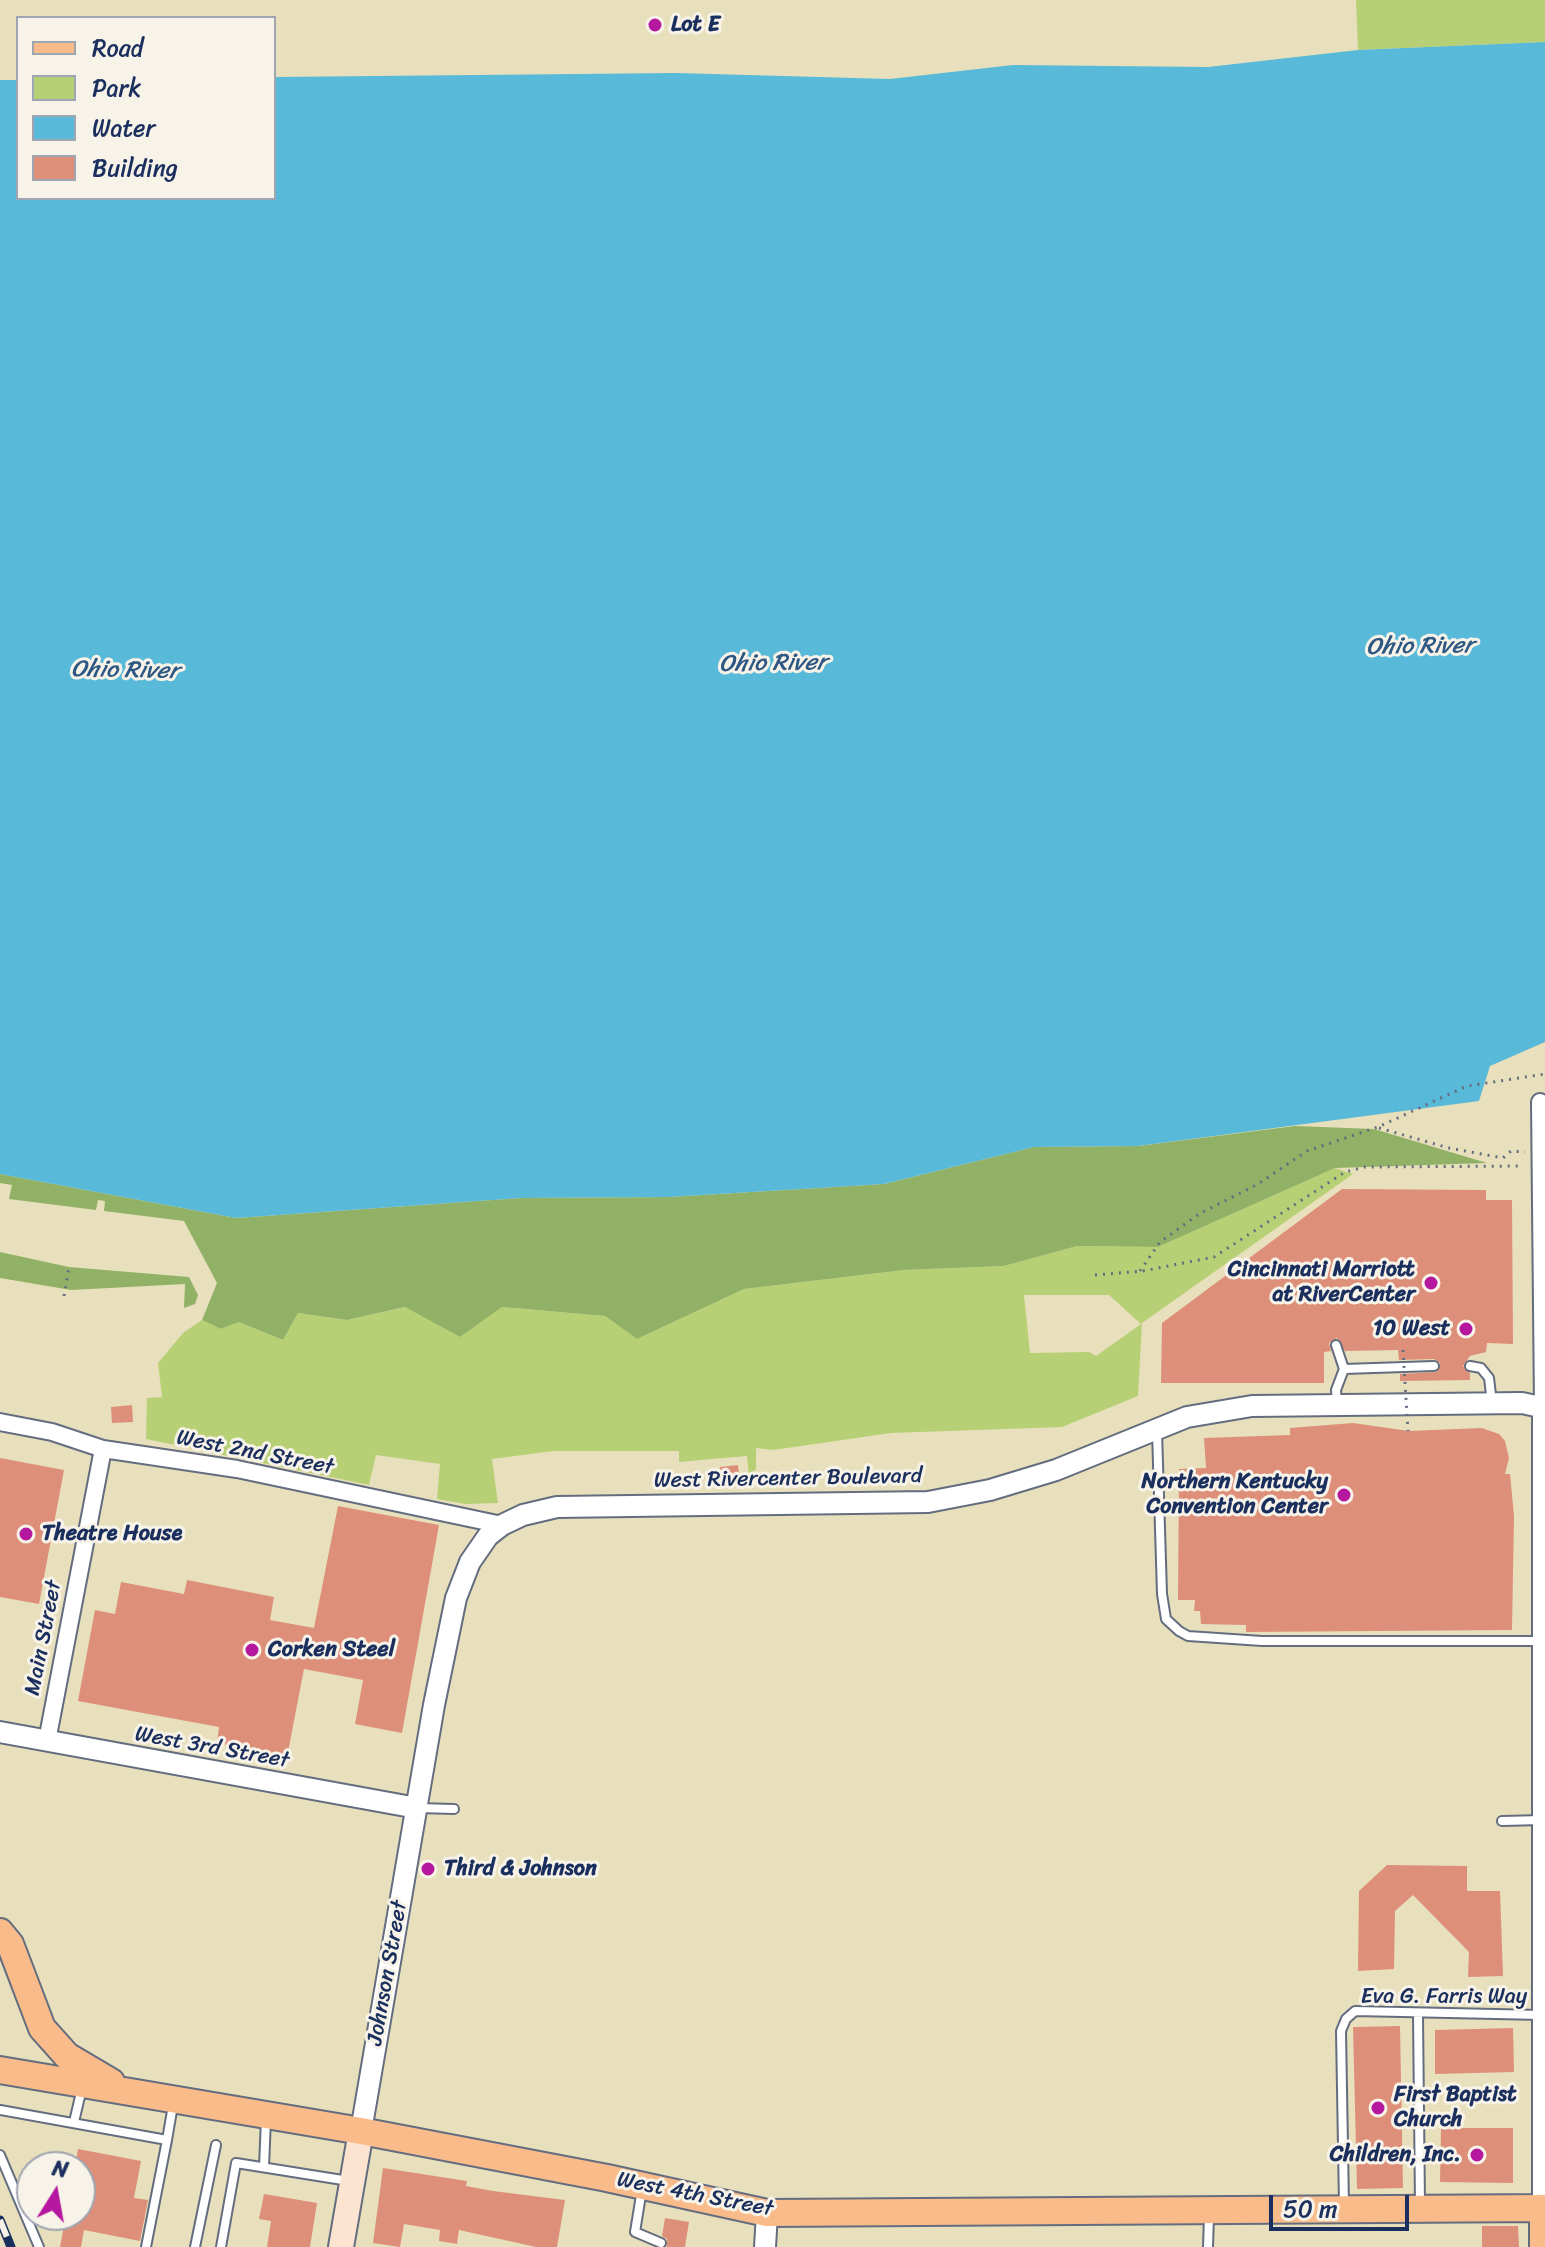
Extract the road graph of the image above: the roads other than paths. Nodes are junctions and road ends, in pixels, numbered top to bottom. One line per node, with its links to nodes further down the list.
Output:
1 (1540, 1102): 8 (street)
2 (1336, 1345): 5 (lane)
3 (1434, 1366): 5 (lane)
4 (1470, 1366): 6 (lane)
5 (1344, 1369): 7 (lane)
6 (1492, 1404): 7 (street, West Rivercenter Boulevard); 8 (street, West Rivercenter Boulevard)
7 (1337, 1406): 10 (street, West Rivercenter Boulevard)
8 (1544, 1407): 13 (street)
9 (0, 1422): 11 (street, West 2nd Street)
10 (1156, 1427): 12 (street, West Rivercenter Boulevard); 13 (lane)
11 (103, 1449): 12 (street, West 2nd Street); 16 (street, Main Street)
12 (502, 1525): 17 (street, Johnson Street)
13 (1541, 1641): 14 (street)
14 (1544, 1678): 19 (street)
15 (0, 1732): 16 (street, West 3rd Street)
16 (47, 1741): 17 (street, West 3rd Street)
17 (417, 1808): 18 (lane); 31 (street, Johnson Street)
18 (454, 1809)
19 (1544, 1820): 20 (lane); 23 (street)
20 (1502, 1821)
21 (0, 1932): 26 (main road)
22 (1418, 2015): 23 (lane, Eva G. Farris Way); 39 (lane, Eva G. Farris Way); 40 (lane)
23 (1543, 2015): 38 (street)
24 (0, 2070): 25 (main road, West 4th Street)
25 (83, 2084): 26 (main road, West 4th Street); 30 (lane)
26 (128, 2091): 27 (main road, West 4th Street)
27 (174, 2098): 29 (main road, West 4th Street); 32 (lane)
28 (0, 2110): 30 (lane)
29 (266, 2114): 31 (main road, West 4th Street); 35 (lane)
30 (74, 2122): 32 (lane)
31 (361, 2131): 36 (main road, Johnson Street); 37 (main road, West 4th Street)
32 (167, 2140): 46 (lane)
33 (216, 2145): 47 (lane)
34 (0, 2155): 45 (lane)
35 (264, 2167): 36 (lane); 48 (lane)
36 (352, 2182): 44 (main road, Johnson Street)
37 (643, 2185): 42 (main road, West 4th Street); 43 (lane)
38 (1544, 2208): 40 (main road, West 4th Street); 51 (main road)
39 (1344, 2210): 40 (main road, West 4th Street); 41 (main road, West 4th Street)
40 (1420, 2210)
41 (1209, 2211): 42 (main road, West 4th Street); 50 (lane)
42 (767, 2213): 49 (street)
43 (661, 2243)
44 (347, 2246)
45 (39, 2247)
46 (146, 2247)
47 (195, 2247)
48 (221, 2247)
49 (765, 2247)
50 (1208, 2247)
51 (1543, 2247)

